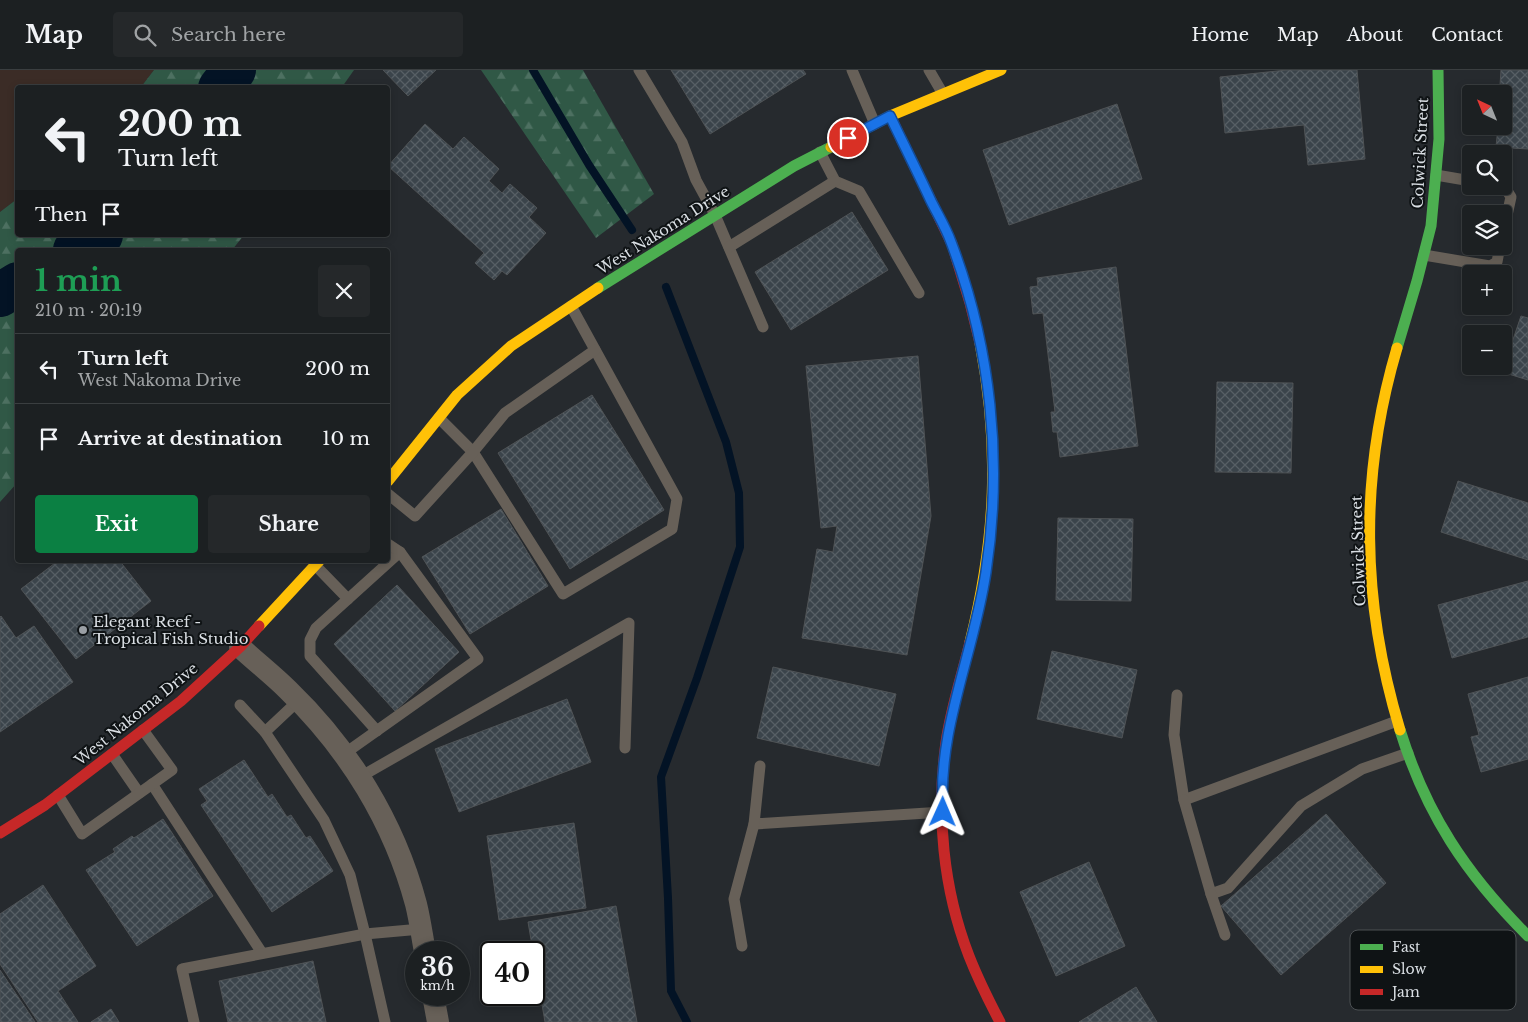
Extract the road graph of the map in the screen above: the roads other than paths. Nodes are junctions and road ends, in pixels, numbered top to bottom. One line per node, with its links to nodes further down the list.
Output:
1 (639, 70): 13 (lane)
2 (852, 70): 8 (lane)
3 (929, 70): 6 (lane)
4 (1001, 70): 6 (street, West Nakoma Drive)
5 (1438, 70): 10 (street, Colwick Street)
6 (943, 94): 7 (street, West Nakoma Drive)
7 (890, 116): 8 (street, West Nakoma Drive); 49 (street)
8 (875, 124): 9 (street, West Nakoma Drive)
9 (820, 152): 12 (lane); 13 (street, West Nakoma Drive)
10 (1435, 175): 11 (lane); 15 (street, Colwick Street)
11 (1462, 180)
12 (835, 181): 14 (lane); 17 (lane)
13 (715, 215): 14 (lane); 18 (street, West Nakoma Drive)
14 (729, 247): 19 (lane)
15 (1424, 254): 16 (lane); 35 (street, Colwick Street)
16 (1498, 255)
17 (919, 293)
18 (571, 306): 20 (lane); 21 (street, West Nakoma Drive)
19 (763, 327)
20 (595, 350): 22 (lane); 22 (lane)
21 (439, 418): 22 (lane); 23 (street, West Nakoma Drive)
22 (473, 452): 24 (lane)
23 (390, 479)
24 (390, 496)
25 (390, 545): 26 (lane)
26 (400, 552): 27 (lane); 37 (lane)
27 (390, 561)
28 (317, 563): 30 (lane); 31 (street, West Nakoma Drive)
29 (388, 563): 30 (lane)
30 (348, 599): 37 (lane)
31 (240, 647): 33 (street); 36 (street, West Nakoma Drive)
32 (1177, 695): 48 (lane)
33 (298, 701): 38 (lane); 42 (street)
34 (240, 704): 38 (lane)
35 (1397, 721): 40 (street, Colwick Street); 48 (lane)
36 (143, 730): 41 (street, West Nakoma Drive); 45 (lane)
37 (377, 731): 42 (lane)
38 (265, 732): 54 (lane)
39 (625, 748): 44 (lane)
40 (1408, 753): 52 (lane); 56 (street, Colwick Street)
41 (112, 754): 46 (lane); 47 (street, West Nakoma Drive)
42 (344, 754): 44 (street)
43 (760, 766): 50 (lane)
44 (360, 777): 53 (street)
45 (152, 784): 46 (lane); 59 (lane)
46 (139, 793): 47 (lane)
47 (58, 795): 51 (street, West Nakoma Drive)
48 (1184, 800): 52 (lane)
49 (943, 812): 50 (lane); 64 (street)
50 (754, 824): 58 (lane)
51 (0, 832)
52 (1212, 894): 55 (lane)
53 (421, 929): 54 (lane); 57 (street)
54 (365, 934): 59 (lane); 62 (lane)
55 (1225, 935)
56 (1528, 936)
57 (423, 941)
58 (742, 946)
59 (262, 953): 61 (lane)
60 (435, 1006): 63 (street)
61 (194, 1022)
62 (385, 1022)
63 (438, 1022)
64 (1000, 1022)

